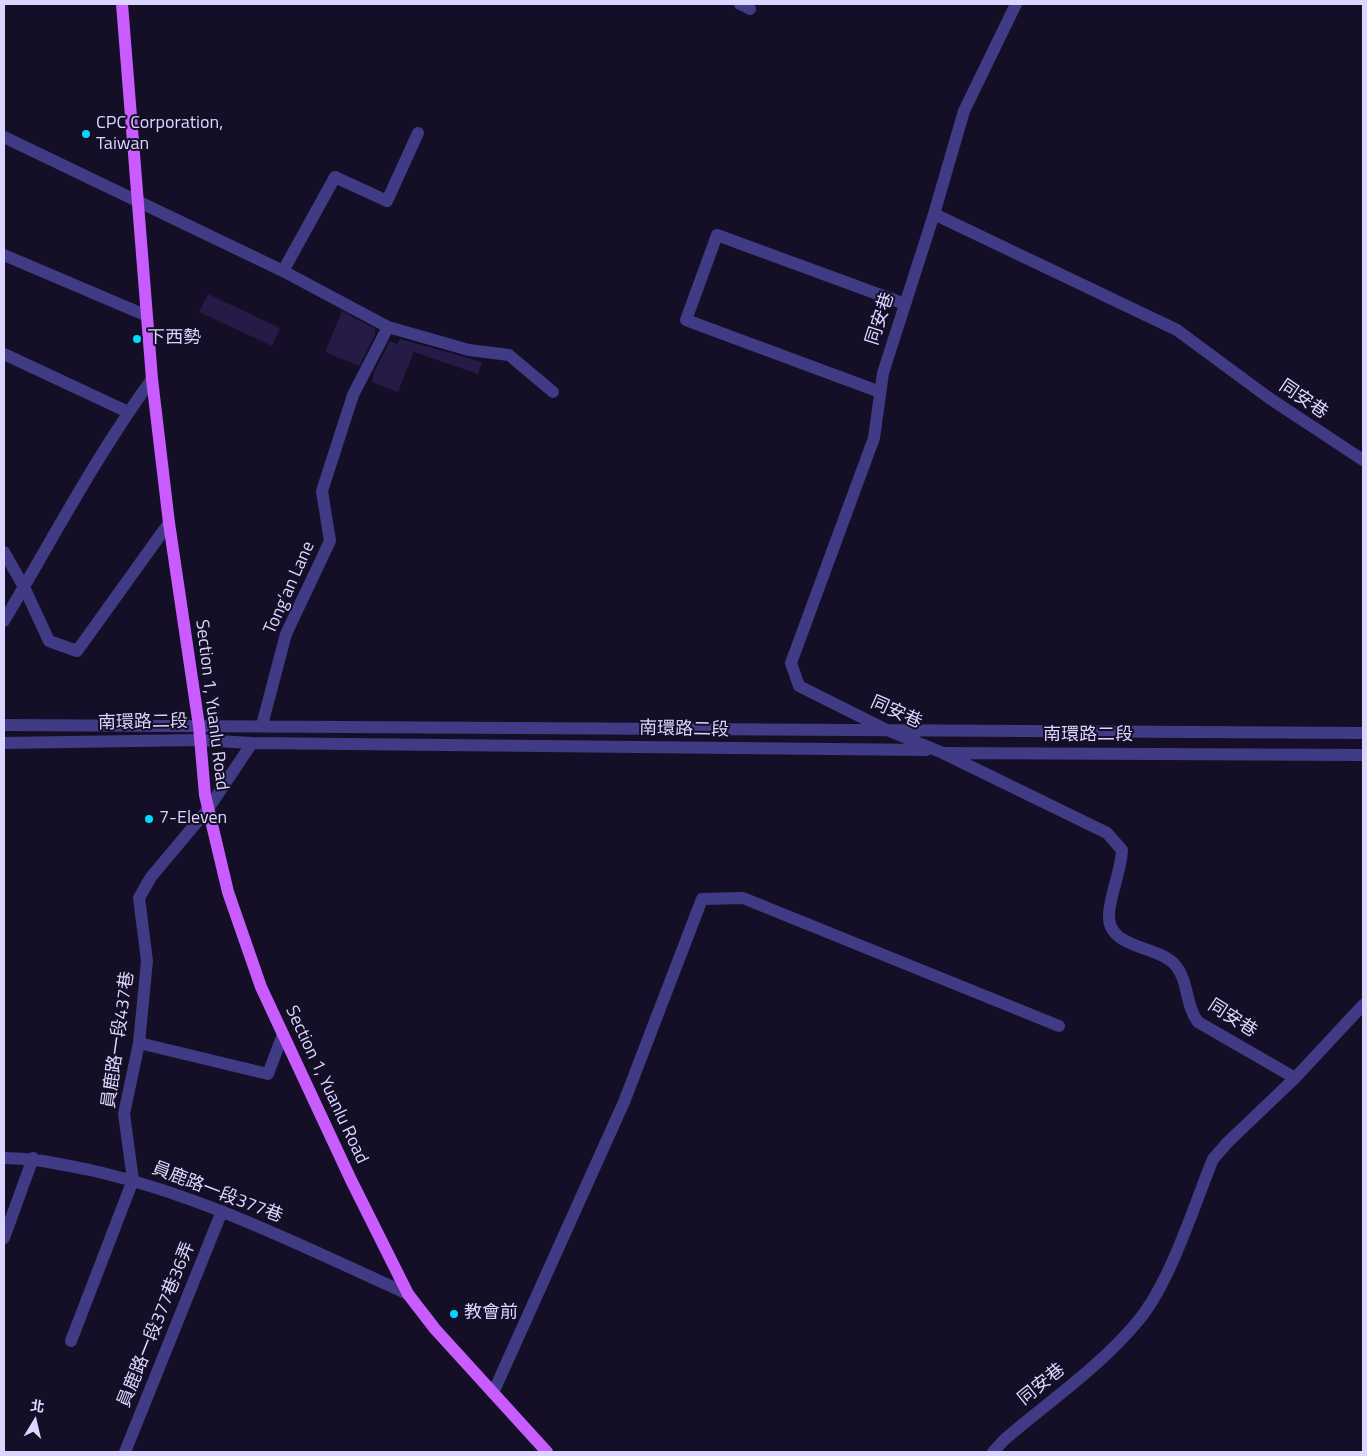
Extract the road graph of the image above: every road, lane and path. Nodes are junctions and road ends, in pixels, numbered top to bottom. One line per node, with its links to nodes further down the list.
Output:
1 (122, 4): 5 (main road, Section 1, Yuanlu Road)
2 (1016, 4): 6 (street, 同安巷)
3 (418, 133): 8 (street)
4 (4, 137): 5 (street)
5 (138, 200): 8 (street); 10 (main road, Section 1, Yuanlu Road)
6 (934, 214): 9 (street, 同安巷); 17 (street, 同安巷)
7 (4, 255): 10 (street)
8 (283, 271): 11 (street)
9 (905, 304): 15 (street, 同安巷); 15 (street)
10 (145, 315): 13 (main road, Section 1, Yuanlu Road)
11 (388, 327): 14 (street); 22 (street, Tong’an Lane)
12 (4, 354): 16 (street)
13 (152, 379): 16 (street); 18 (main road, Section 1, Yuanlu Road)
14 (553, 392)
15 (880, 392): 25 (street, 同安巷)
16 (128, 412): 20 (street)
17 (1363, 460)
18 (169, 523): 20 (street); 24 (main road, Section 1, Yuanlu Road)
19 (4, 552): 20 (street)
20 (24, 587): 21 (street)
21 (4, 621)
22 (262, 725): 24 (street, 南環路二段); 25 (street, 南環路二段)
23 (4, 726): 24 (street, 南環路二段)
24 (199, 726): 27 (main road, Section 1, Yuanlu Road)
25 (887, 730): 26 (street, 南環路二段); 30 (street, 同安巷)
26 (1363, 733)
27 (199, 740): 28 (street, 南環路二段); 29 (street, 南環路二段); 32 (main road, Section 1, Yuanlu Road)
28 (4, 743)
29 (252, 743): 30 (street, 南環路二段); 32 (street, 員鹿路一段437巷)
30 (943, 753): 31 (street, 南環路二段); 37 (street, 同安巷)
31 (1363, 755)
32 (208, 809): 35 (main road, Section 1, Yuanlu Road); 36 (street, 員鹿路一段437巷)
33 (1363, 1005): 37 (street, 同安巷)
34 (1059, 1026): 45 (street)
35 (283, 1034): 36 (street); 43 (main road, Section 1, Yuanlu Road)
36 (139, 1043): 40 (street, 員鹿路一段437巷)
37 (1295, 1078): 48 (street, 同安巷)
38 (4, 1158): 39 (street, 員鹿路一段377巷)
39 (33, 1158): 40 (street, 員鹿路一段377巷); 42 (street)
40 (133, 1180): 41 (street, 員鹿路一段377巷); 44 (street)
41 (222, 1211): 43 (street, 員鹿路一段377巷); 46 (street, 員鹿路一段377巷36弄)
42 (4, 1238)
43 (408, 1294): 45 (main road, Section 1, Yuanlu Road)
44 (71, 1341)
45 (493, 1393): 47 (main road, Section 1, Yuanlu Road)
46 (124, 1452)
47 (547, 1452)
48 (993, 1452)

